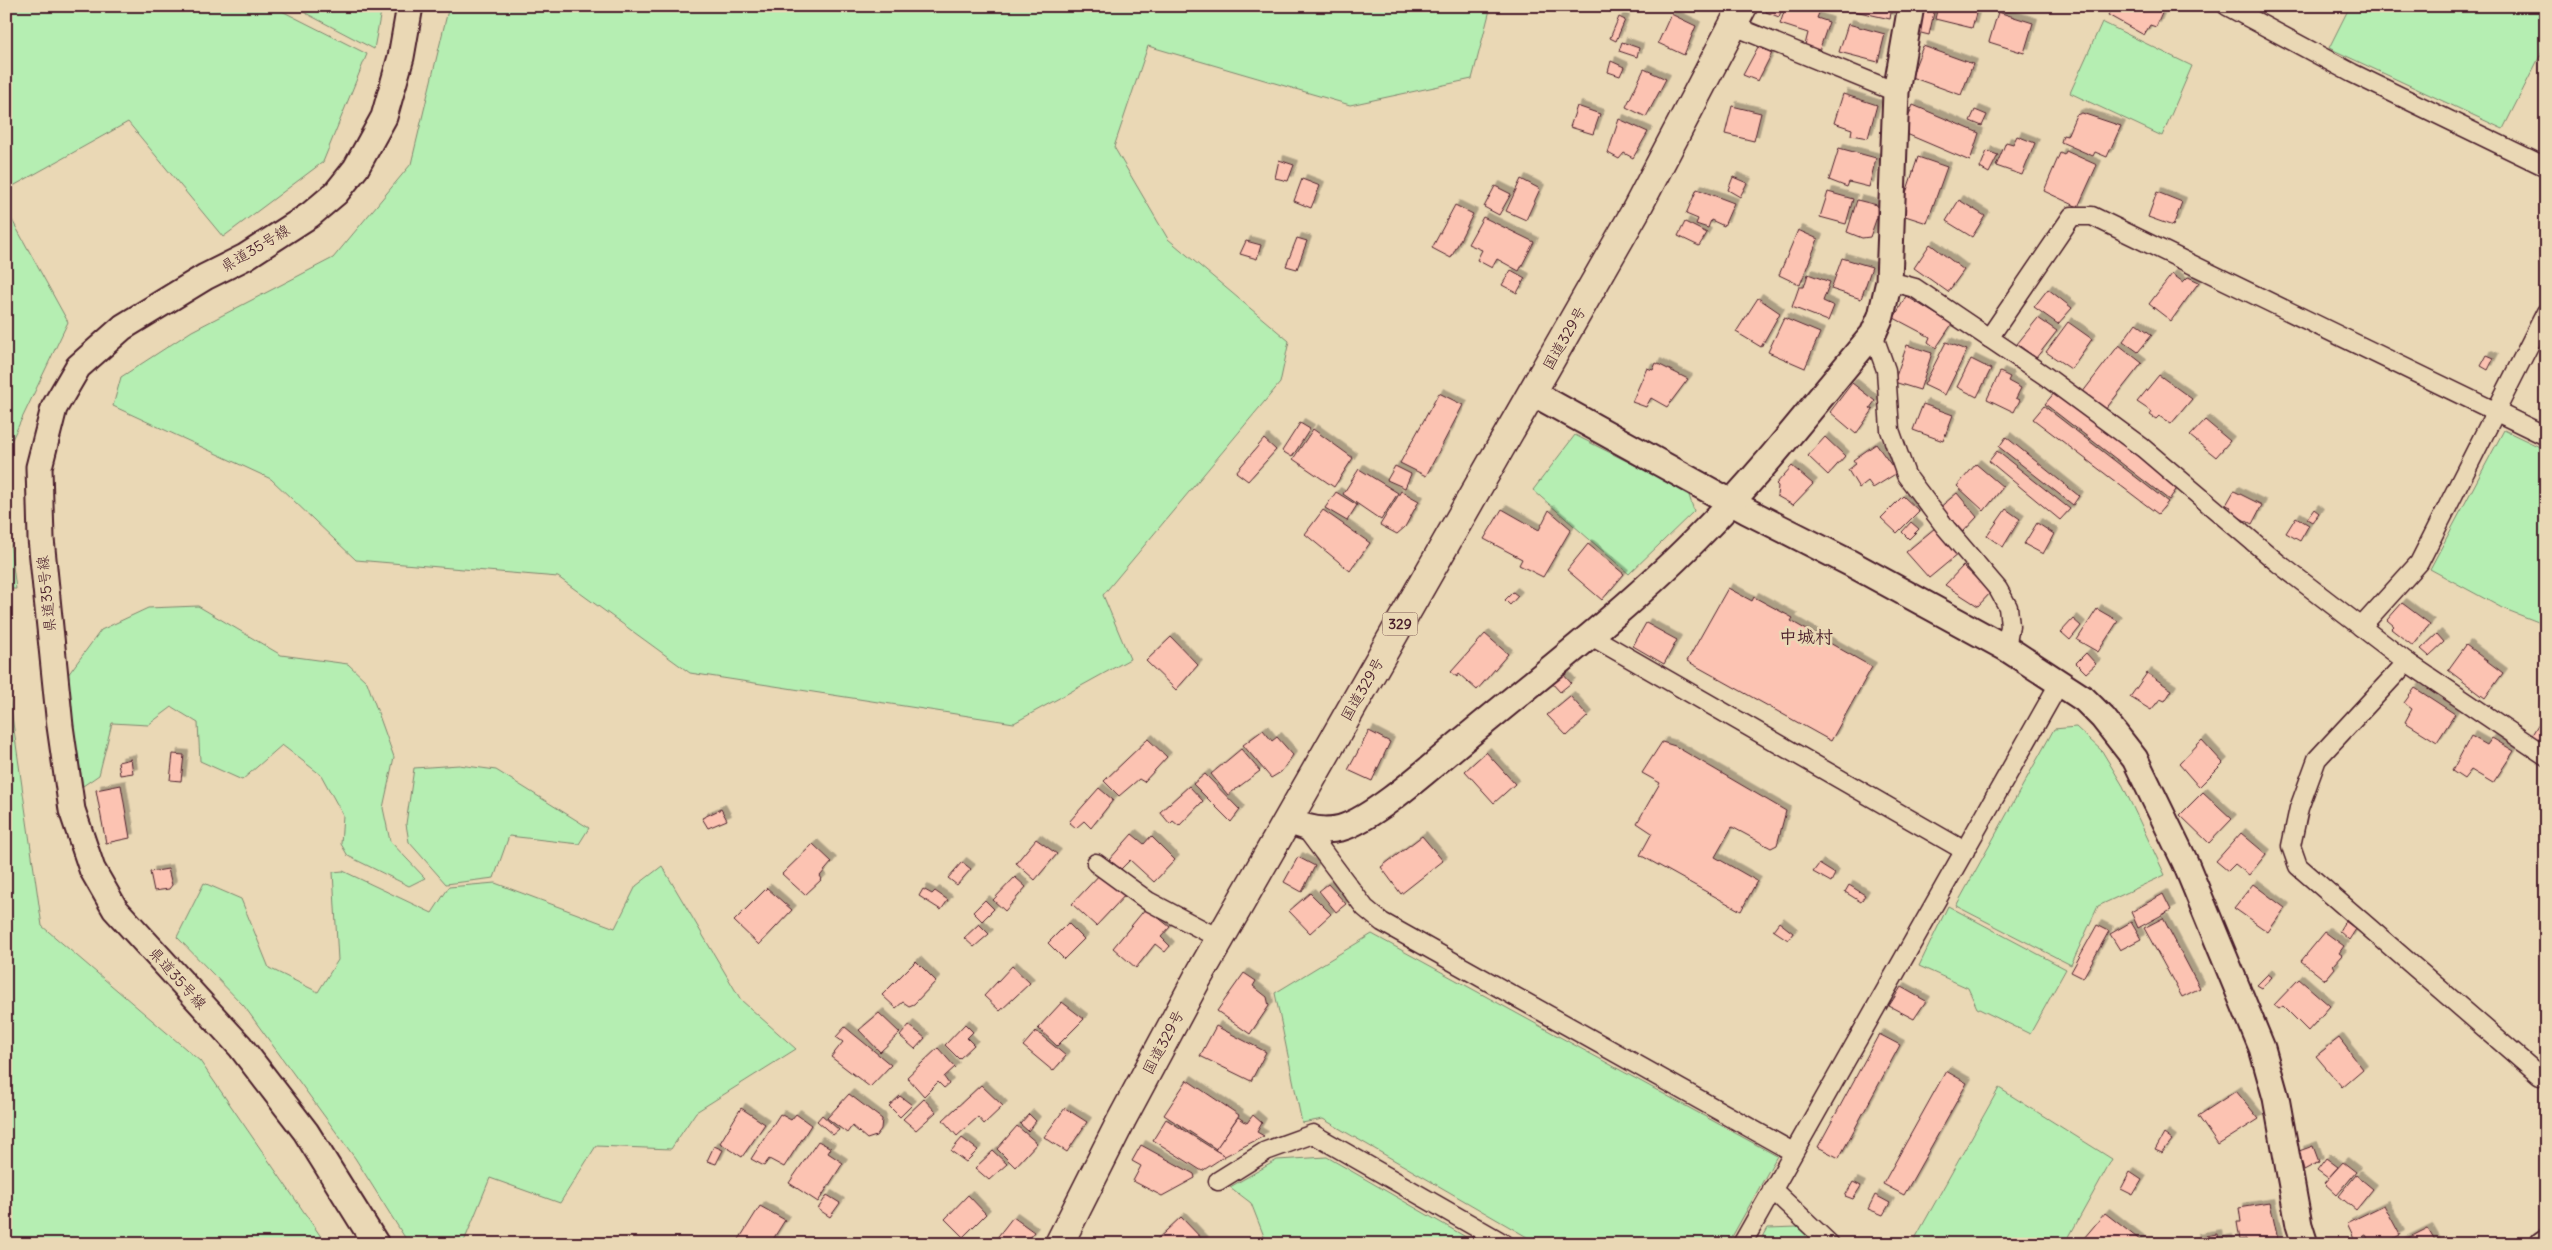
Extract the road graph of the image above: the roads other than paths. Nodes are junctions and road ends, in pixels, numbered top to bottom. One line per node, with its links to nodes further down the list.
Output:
1 (410, 6): 29 (street, 県道35号線)
2 (1911, 6): 5 (street)
3 (2227, 6): 6 (street)
4 (1738, 16): 5 (street); 11 (highway, 国道329号 / 329)
5 (1896, 92): 7 (street)
6 (2546, 167)
7 (1889, 281): 9 (street); 10 (street)
8 (2546, 312): 12 (street)
9 (1873, 334): 14 (street); 17 (street)
10 (1989, 338): 12 (street); 15 (street)
11 (1532, 393): 14 (street); 21 (highway, 国道329号 / 329)
12 (2496, 412): 13 (street); 15 (street)
13 (2546, 436)
14 (1730, 501): 16 (street); 17 (street)
15 (2361, 627): 18 (street)
16 (1591, 636): 21 (street); 22 (street)
17 (2006, 648): 19 (street)
18 (2407, 662): 20 (street); 25 (street)
19 (2060, 682): 22 (street); 34 (street)
20 (2546, 756)
21 (1297, 825): 24 (highway, 国道329号 / 329); 26 (street)
22 (1965, 851): 26 (street)
23 (1096, 863): 24 (street)
24 (1220, 939): 30 (highway, 国道329号 / 329)
25 (2546, 1077)
26 (1793, 1152): 28 (street)
27 (1218, 1181): 31 (street)
28 (1772, 1189): 32 (street); 33 (street)
29 (376, 1244)
30 (1059, 1244)
31 (1505, 1244)
32 (1742, 1244)
33 (1830, 1244)
34 (2305, 1244)

